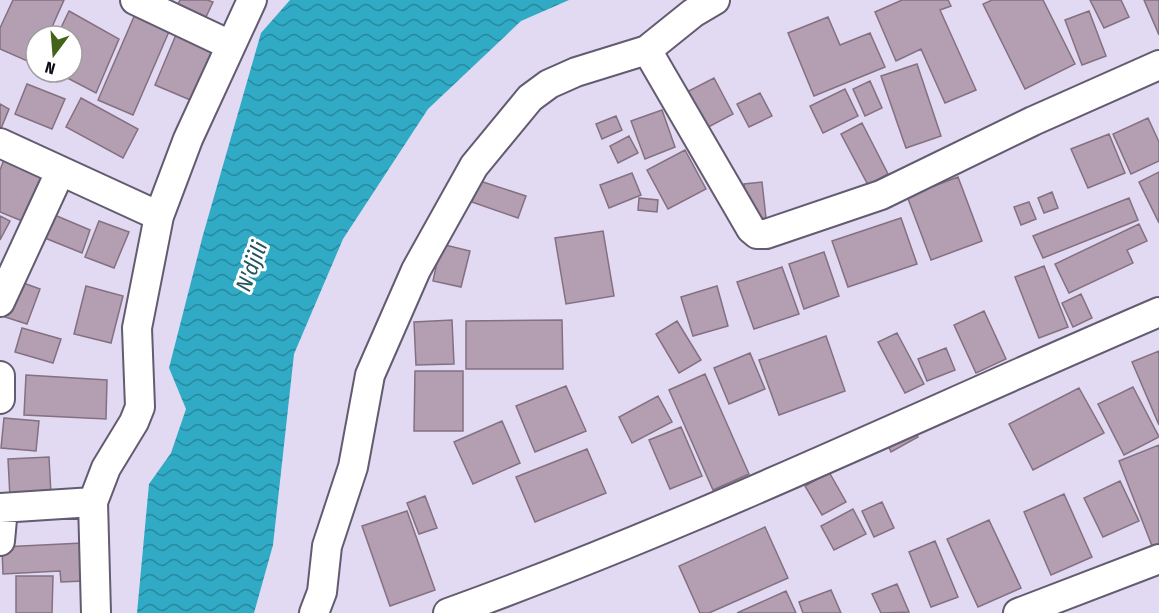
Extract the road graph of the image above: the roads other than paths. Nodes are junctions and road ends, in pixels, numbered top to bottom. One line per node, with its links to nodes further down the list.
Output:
1 (135, 0): 4 (street)
2 (252, 0): 4 (street)
3 (715, 0): 5 (street)
4 (230, 45): 9 (street)
5 (647, 50): 6 (street); 19 (street)
6 (1159, 65)
7 (0, 142): 8 (street)
8 (60, 172): 9 (street); 10 (street)
9 (159, 216): 14 (street)
10 (0, 302)
11 (1159, 312): 20 (street)
12 (0, 376): 13 (street)
13 (0, 399)
14 (93, 502): 15 (street); 18 (street)
15 (1, 508): 16 (street)
16 (0, 541)
17 (1159, 560): 21 (street)
18 (96, 613)
19 (314, 613)
20 (448, 613)
21 (1018, 613)

